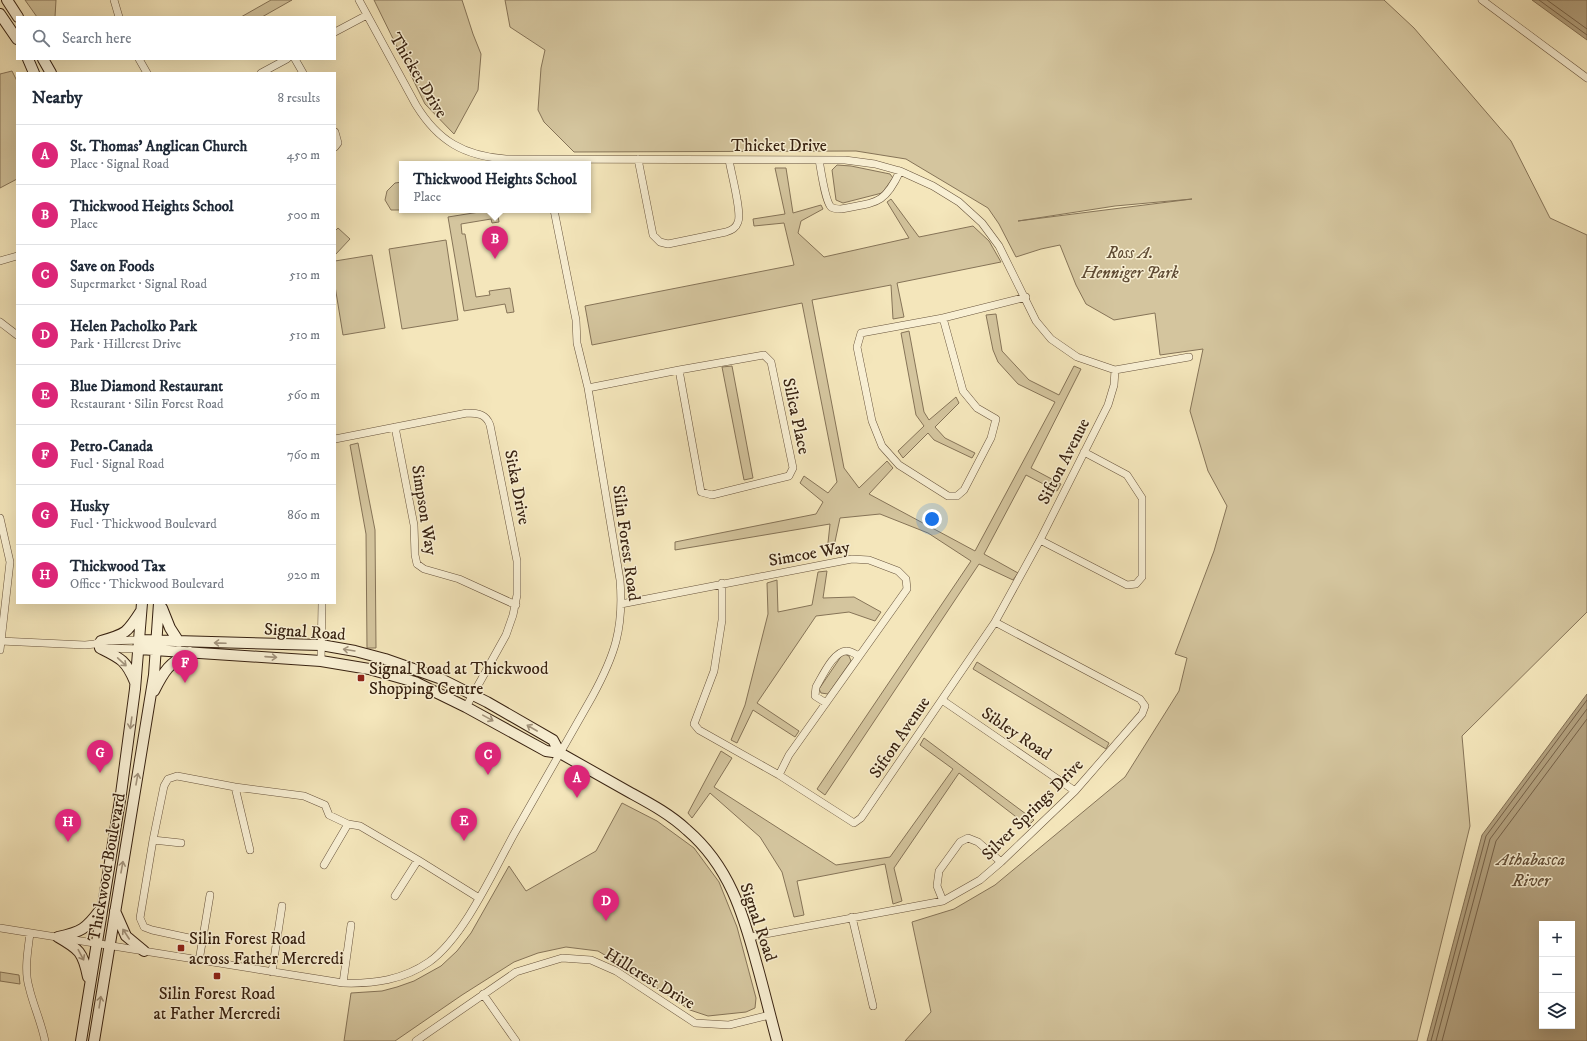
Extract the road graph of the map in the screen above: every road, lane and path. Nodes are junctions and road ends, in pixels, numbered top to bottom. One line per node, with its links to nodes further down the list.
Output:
1 (7, 0): 7 (main road)
2 (114, 0): 8 (street)
3 (359, 0): 6 (street, Thicket Drive)
4 (1482, 0): 21 (street)
5 (0, 14): 10 (main road)
6 (367, 14): 9 (street); 27 (street, Thicket Drive)
7 (17, 16)
8 (119, 16)
9 (336, 31)
10 (16, 38)
11 (28, 60): 16 (main road)
12 (44, 60): 17 (main road)
13 (140, 60): 18 (street)
14 (285, 60): 19 (street)
15 (296, 60): 20 (street)
16 (34, 72)
17 (50, 72)
18 (146, 72)
19 (263, 72)
20 (302, 72)
21 (1587, 78)
22 (336, 136): 23 (street)
23 (336, 146)
24 (638, 159): 25 (street, Thicket Drive); 25 (street); 28 (street, Thicket Drive)
25 (729, 160): 26 (street, Thicket Drive)
26 (819, 160): 29 (street, Thicket Drive); 29 (street)
27 (530, 161)
28 (575, 161)
29 (900, 171): 33 (street, Thicket Drive)
30 (555, 213): 40 (street, Silin Forest Road)
31 (16, 256): 32 (street)
32 (0, 260)
33 (1026, 297): 34 (street); 39 (street, Thicket Drive)
34 (943, 318): 34 (street)
35 (0, 322): 36 (street)
36 (16, 334)
37 (1189, 357): 39 (street, Thicket Drive)
38 (679, 370): 38 (street, Silica Place); 40 (street, Silica Place)
39 (1115, 370): 43 (street, Sifton Avenue)
40 (588, 388): 50 (street, Silin Forest Road)
41 (395, 427): 42 (street, Sitka Drive); 52 (street, Simpson Way); 52 (street, Sitka Drive)
42 (336, 439)
43 (1084, 452): 45 (street, Sifton Avenue); 45 (street)
44 (0, 518): 54 (street)
45 (1040, 540): 53 (street, Sifton Avenue)
46 (722, 584): 50 (street, Simcoe Way); 62 (street, Simcoe Way); 71 (street, Sifton Avenue)
47 (160, 604): 55 (main road)
48 (160, 604): 58 (main road, Thickwood Boulevard)
49 (322, 604): 59 (street)
50 (621, 604): 70 (street, Silin Forest Road)
51 (142, 606): 56 (main road); 57 (main road, Thickwood Boulevard)
52 (516, 606): 65 (street, Sitka Drive)
53 (995, 622): 67 (street, Sifton Avenue); 73 (street, Silver Springs Drive)
54 (1, 641): 56 (street); 60 (street)
55 (179, 642): 58 (main road, Signal Road); 59 (main road, Signal Road, one-way to 55)
56 (98, 644): 57 (street); 64 (main road, one-way to 64)
57 (140, 645): 58 (main road, Signal Road); 64 (main road, Thickwood Boulevard)
58 (157, 645): 61 (main road, Signal Road); 66 (main road, Thickwood Boulevard)
59 (321, 645): 63 (street); 65 (main road, Signal Road, one-way to 59)
60 (0, 650)
61 (190, 652): 63 (main road, Signal Road, one-way to 63); 66 (main road)
62 (859, 656): 68 (street, Simcoe Way); 68 (street)
63 (321, 661): 69 (main road, Signal Road)
64 (136, 684): 74 (main road, Thickwood Boulevard, one-way to 74)
65 (473, 695): 69 (street, Sitka Drive); 70 (main road, Signal Road, one-way to 65)
66 (150, 698): 75 (main road, Thickwood Boulevard, one-way to 66)
67 (942, 700): 71 (street, Sifton Avenue); 73 (street, Sibley Road)
68 (826, 703): 71 (street, Simcoe Way)
69 (466, 707): 70 (main road, Signal Road, one-way to 70)
70 (560, 753): 85 (street, Silin Forest Road); 95 (main road, Signal Road)
71 (780, 775)
72 (235, 787): 76 (street); 77 (street); 79 (street)
73 (1075, 791): 81 (street, Silver Springs Drive)
74 (121, 794): 75 (main road); 88 (main road, Thickwood Boulevard)
75 (131, 817): 89 (main road, Thickwood Boulevard, one-way to 75)
76 (348, 824): 80 (street); 82 (street)
77 (153, 840): 78 (street); 96 (street)
78 (181, 843)
79 (250, 850)
80 (418, 860): 84 (street); 85 (street)
81 (1001, 862): 86 (street, Silver Springs Drive); 86 (street)
82 (324, 865)
83 (210, 895): 96 (street)
84 (395, 896)
85 (479, 898): 102 (street, Silin Forest Road)
86 (943, 901): 90 (street, Silver Springs Drive)
87 (282, 906): 101 (street)
88 (102, 908): 94 (main road); 97 (main road, Thickwood Boulevard)
89 (115, 911): 98 (main road, Thickwood Boulevard); 99 (main road, one-way to 89)
90 (852, 917): 95 (street, Silver Springs Drive); 105 (street)
91 (351, 925): 102 (street)
92 (0, 928): 93 (street, Silin Forest Road)
93 (30, 933): 94 (street, Silin Forest Road); 107 (street)
94 (58, 937): 97 (street, Silin Forest Road); 103 (main road, one-way to 103)
95 (750, 937): 106 (main road, Signal Road)
96 (202, 941): 100 (street)
97 (96, 943): 98 (street, Silin Forest Road); 103 (main road, Thickwood Boulevard)
98 (109, 946): 99 (street, Silin Forest Road); 109 (main road, Thickwood Boulevard, one-way to 98)
99 (144, 951): 100 (street, Silin Forest Road)
100 (200, 961): 101 (street, Silin Forest Road)
101 (272, 972): 102 (street, Silin Forest Road)
102 (343, 983)
103 (90, 984): 108 (main road, Thickwood Boulevard)
104 (483, 994): 106 (street, Hillcrest Drive); 110 (street, Hillcrest Drive); 111 (street)
105 (873, 1006)
106 (770, 1015): 112 (main road, Signal Road)
107 (45, 1041)
108 (81, 1041)
109 (94, 1041)
110 (416, 1041)
111 (516, 1041)
112 (777, 1041)

